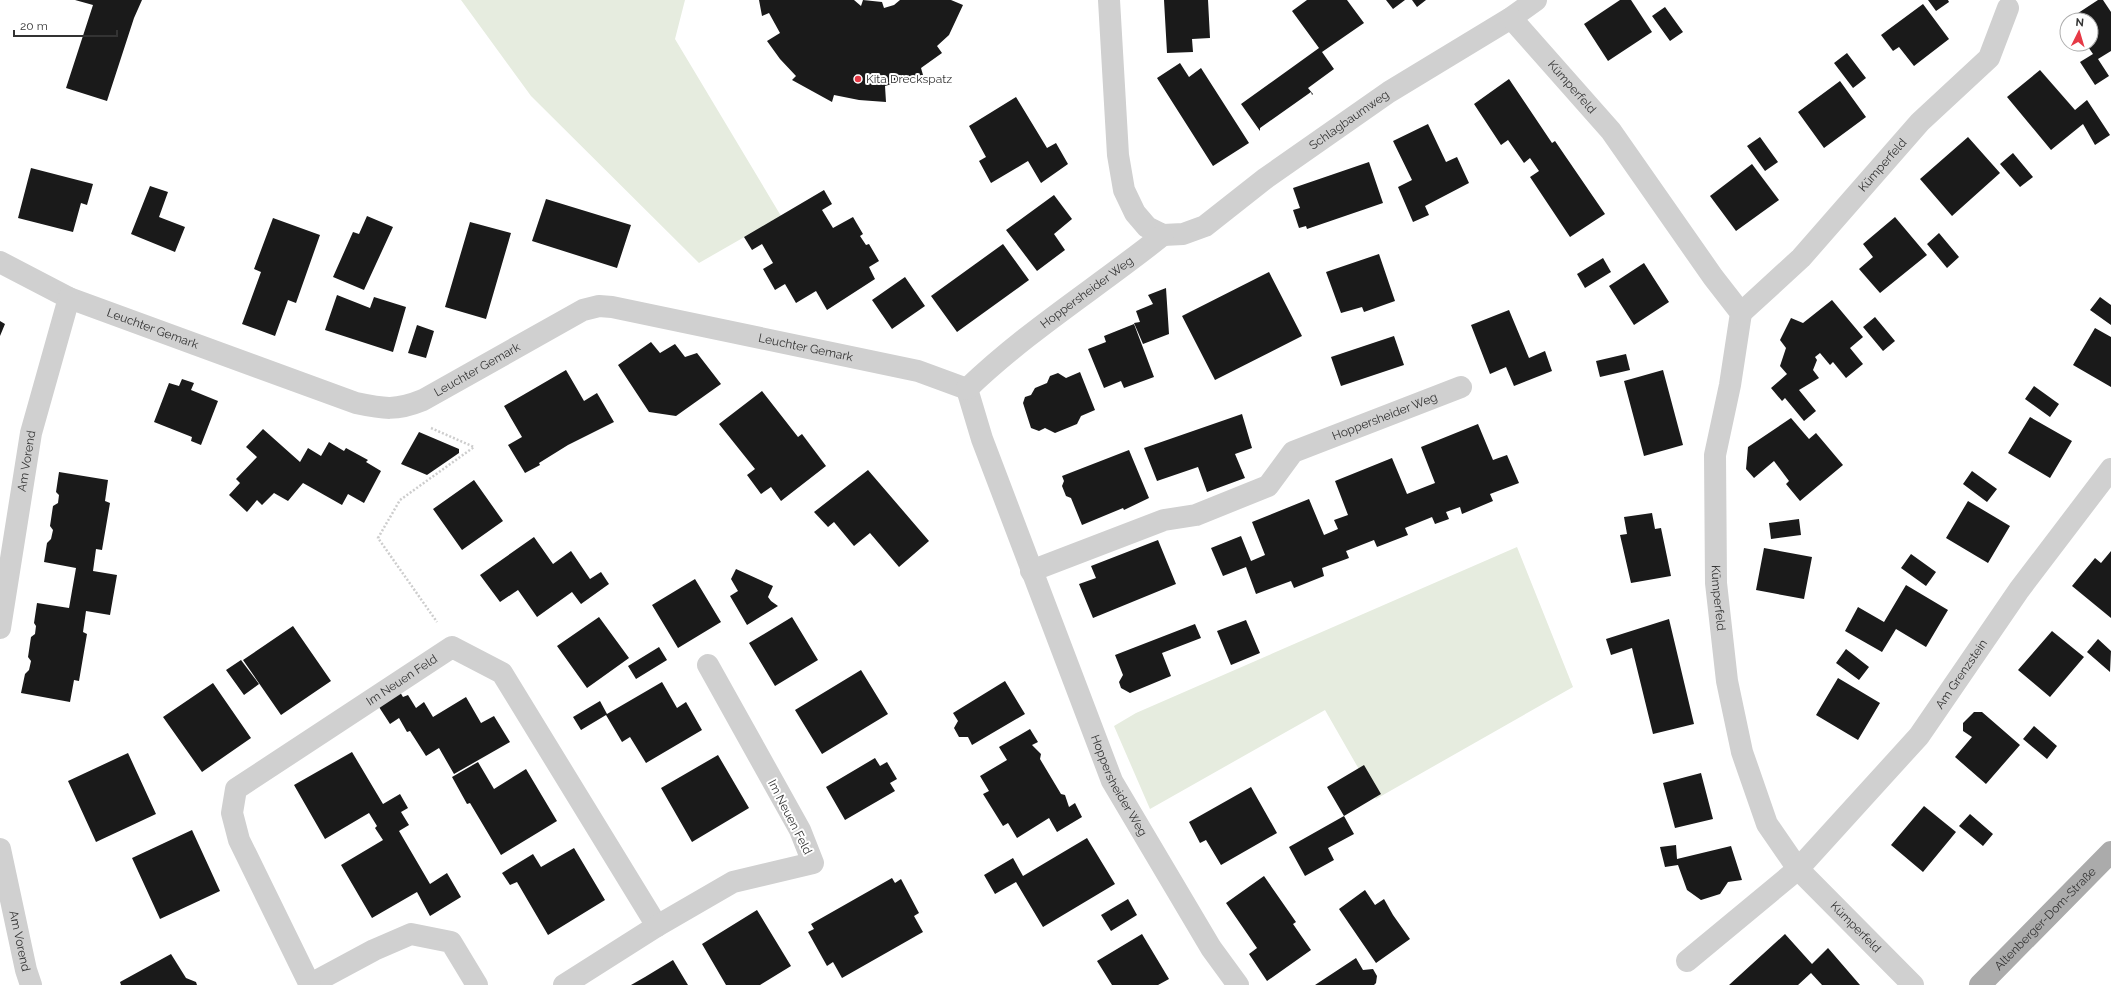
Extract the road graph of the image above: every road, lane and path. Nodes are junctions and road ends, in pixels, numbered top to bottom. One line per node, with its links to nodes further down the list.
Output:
1 (1109, 0): 5 (street)
2 (1536, 0): 4 (street, Schlagbaumweg)
3 (2008, 8): 8 (street, Kümperfeld)
4 (1511, 18): 5 (street, Schlagbaumweg); 8 (street, Kümperfeld)
5 (1163, 235): 10 (street, Hoppersheider Weg)
6 (0, 262): 7 (street, Leuchter Gemark)
7 (69, 298): 11 (street, Leuchter Gemark); 13 (street, Am Vorend)
8 (1741, 313): 20 (street, Kümperfeld)
9 (1461, 387): 14 (street, Hoppersheider Weg)
10 (967, 389): 11 (street, Leuchter Gemark); 14 (street, Hoppersheider Weg)
11 (404, 408): 16 (path)
12 (2111, 469): 20 (street, Am Grenzstein)
13 (8, 518): 15 (street, Am Vorend)
14 (1031, 571): 27 (street, Hoppersheider Weg)
15 (0, 628)
16 (452, 647): 21 (street); 24 (street, Im Neuen Feld)
17 (708, 665): 21 (street, Im Neuen Feld)
18 (0, 849): 23 (street, Am Vorend)
19 (2111, 852): 29 (main road, Altenberger-Dom-Straße)
20 (1798, 869): 22 (street); 28 (street, Kümperfeld)
21 (657, 926): 26 (street, Im Neuen Feld)
22 (1687, 961)
23 (31, 985)
24 (310, 985): 25 (street, Im Neuen Feld)
25 (477, 985)
26 (564, 985)
27 (1238, 985)
28 (1913, 985)
29 (1980, 985)

